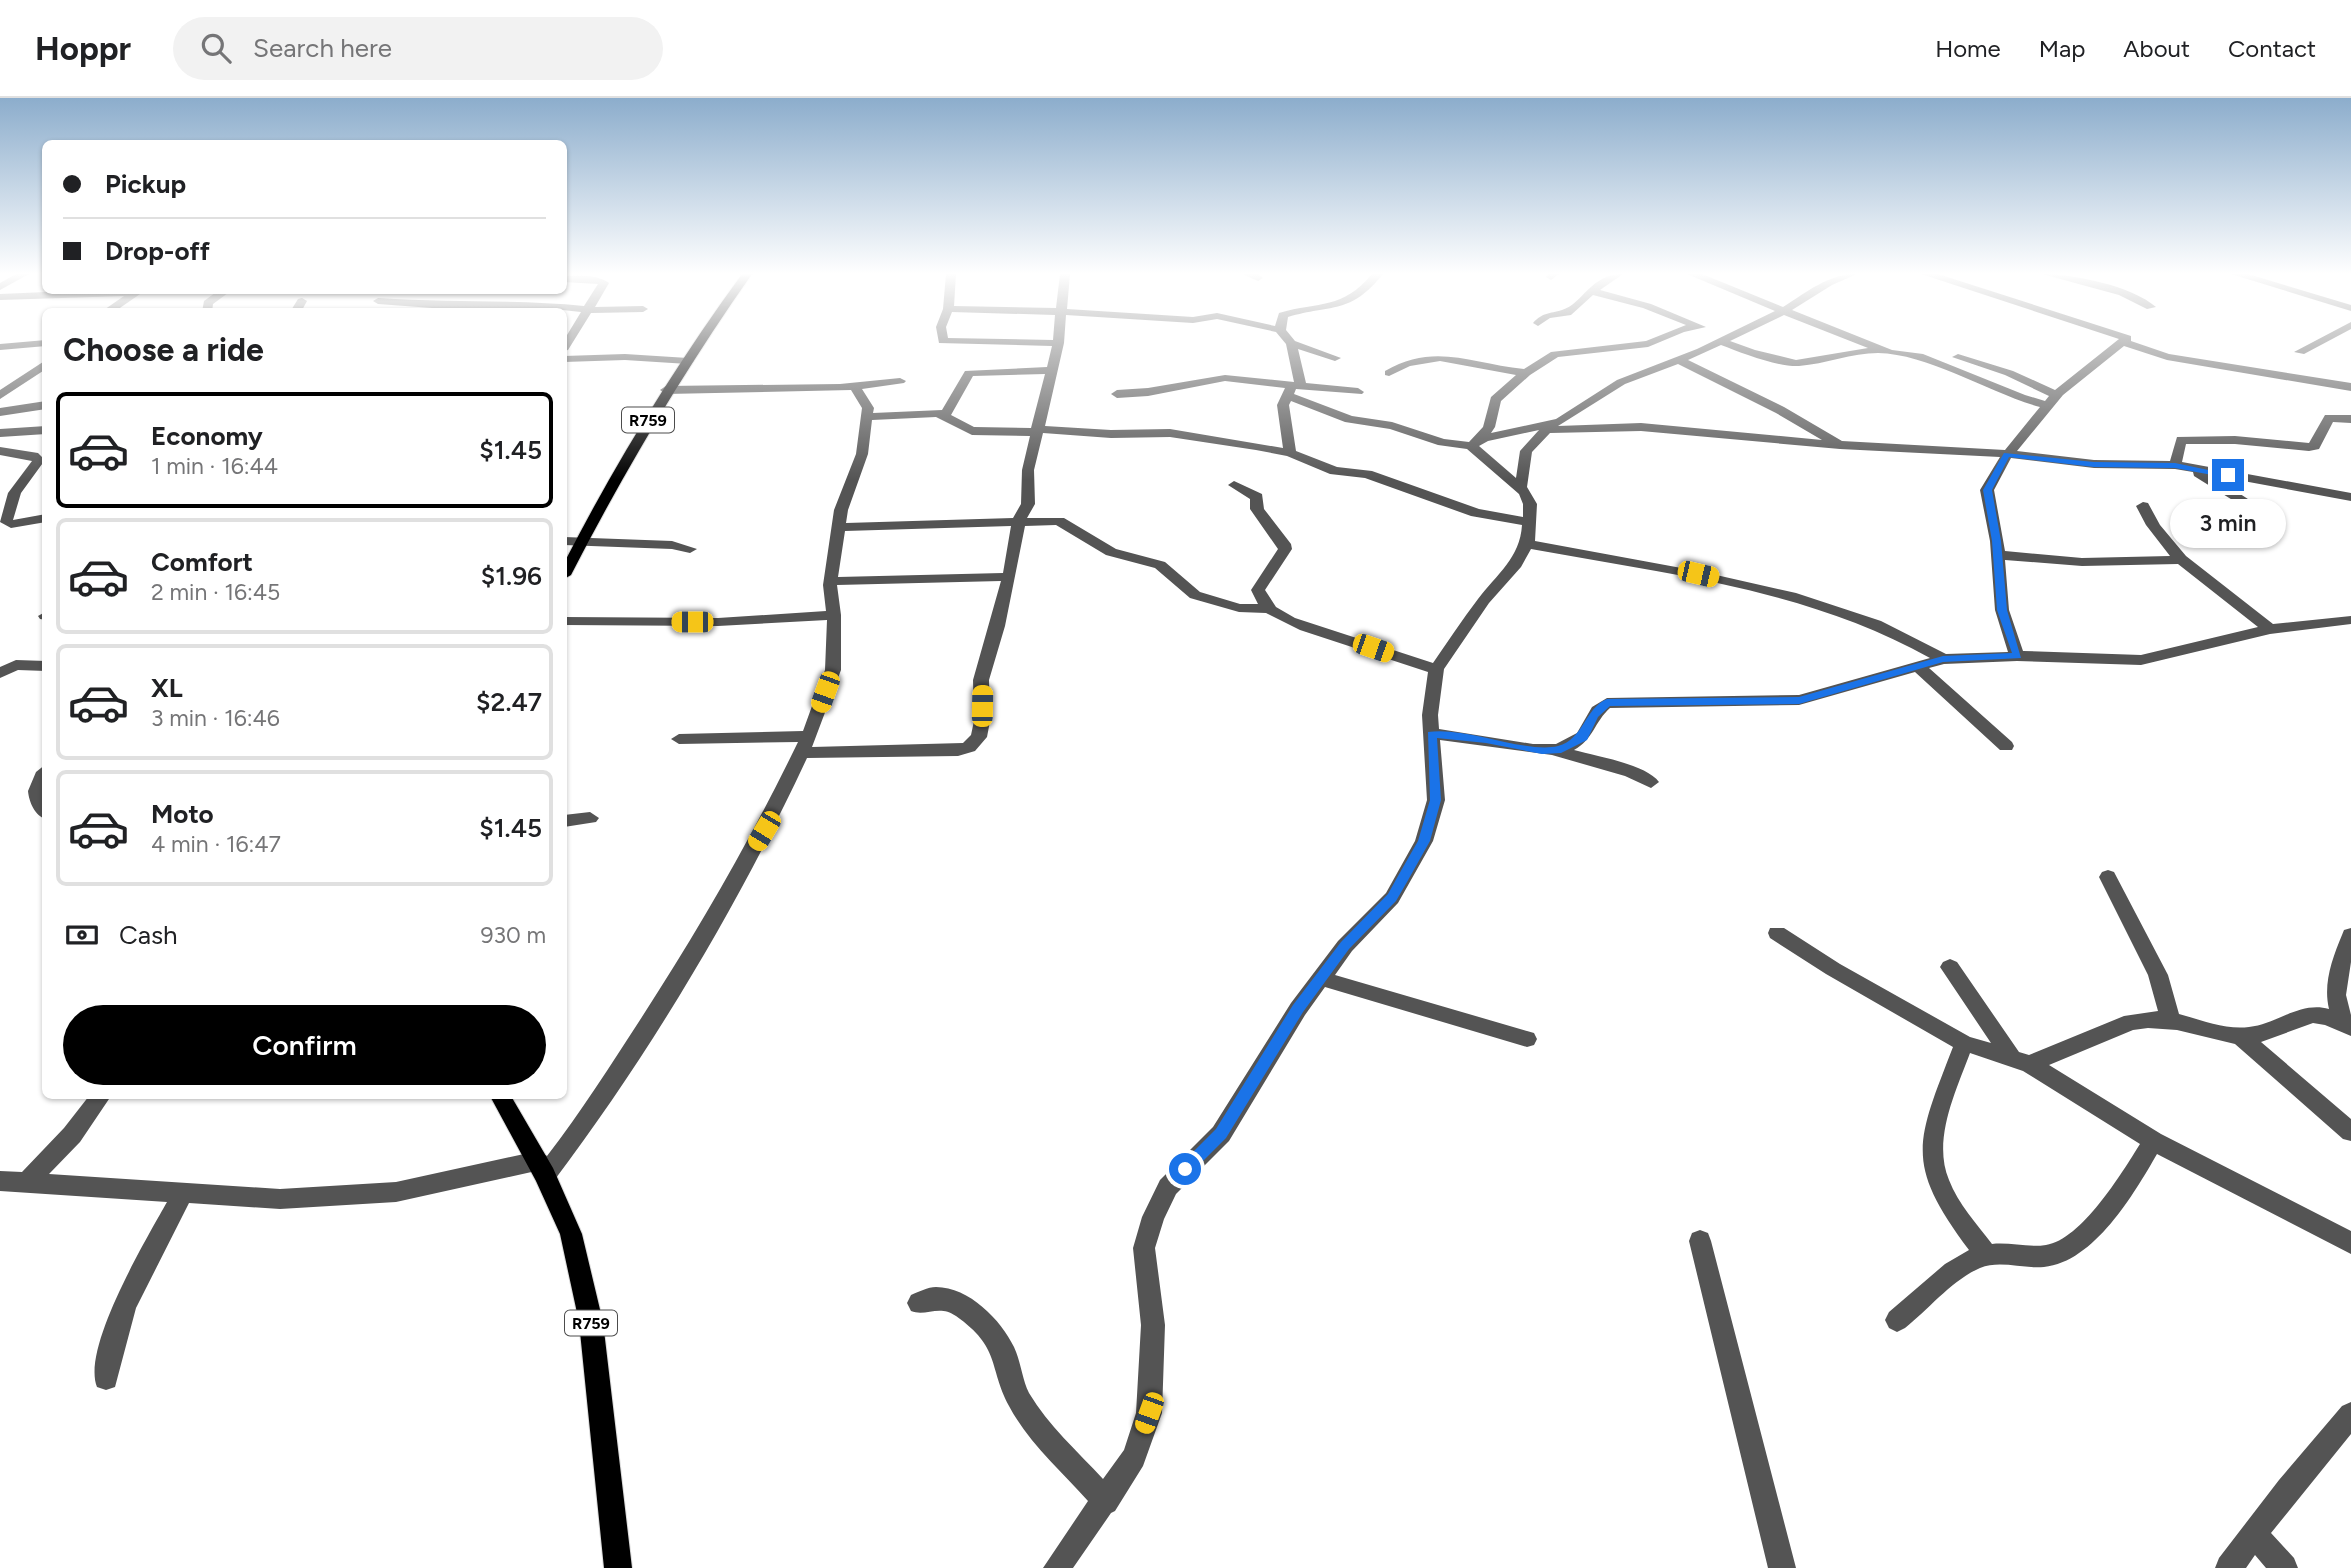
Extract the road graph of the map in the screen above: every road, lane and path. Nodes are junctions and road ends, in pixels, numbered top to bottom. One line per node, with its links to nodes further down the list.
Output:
1 (2124, 342): 30 (street)
2 (40, 343): 13 (street)
3 (700, 343): 20 (main road, R759)
4 (1035, 343): 5 (street)
5 (1058, 343): 22 (street)
6 (1291, 343): 17 (street); 28 (street)
7 (1651, 343): 24 (street)
8 (1716, 343): 19 (street)
9 (1731, 343): 14 (street)
10 (1863, 343): 14 (street)
11 (2126, 343): 27 (street)
12 (2318, 343): 15 (street)
13 (0, 347)
14 (1881, 350): 34 (street)
15 (2300, 352)
16 (1958, 357): 30 (street)
17 (1335, 358)
18 (567, 359): 20 (street)
19 (1679, 359): 40 (street); 45 (street)
20 (688, 361): 29 (main road, R759)
21 (42, 366): 33 (street)
22 (1051, 370): 37 (street); 42 (street)
23 (1389, 373): 24 (street)
24 (1526, 373): 44 (street)
25 (900, 381): 26 (street)
26 (855, 387): 29 (street); 38 (street)
27 (2351, 387)
28 (1293, 388): 31 (street); 32 (street); 44 (street); 47 (street)
29 (666, 390): 63 (main road, R759)
30 (2061, 391): 34 (street)
31 (1357, 392)
32 (1117, 394)
33 (0, 395)
34 (2049, 405): 48 (street)
35 (42, 406): 36 (street)
36 (0, 412)
37 (945, 415): 38 (street); 42 (street)
38 (866, 416): 61 (street)
39 (2351, 419): 50 (street)
40 (1549, 428): 44 (street); 45 (street); 53 (street)
41 (42, 430): 43 (street)
42 (1036, 430): 47 (street); 58 (street)
43 (0, 433)
44 (1475, 443): 53 (street)
45 (1840, 445): 48 (street)
46 (0, 451): 49 (street)
47 (1290, 453): 59 (street)
48 (2007, 455): 50 (street); 66 (street)
49 (42, 457): 60 (street)
50 (2175, 465): 51 (street)
51 (2193, 470): 54 (street); 56 (street)
52 (1234, 485): 71 (street)
53 (1521, 487): 59 (street)
54 (2351, 497)
55 (2143, 506): 67 (street)
56 (2266, 517)
57 (42, 519): 60 (street)
58 (1019, 520): 61 (street); 69 (street); 71 (street)
59 (1530, 522): 64 (street)
60 (4, 526)
61 (841, 527): 70 (street)
62 (567, 541): 63 (street)
63 (581, 541): 65 (street); 68 (main road, R759)
64 (1526, 544): 77 (street); 81 (street)
65 (690, 549)
66 (1998, 555): 67 (street); 76 (street)
67 (2182, 560): 75 (street)
68 (567, 569)
69 (1007, 577): 70 (street); 85 (street)
70 (832, 581): 72 (street)
71 (1268, 609): 81 (street)
72 (834, 615): 74 (street); 85 (street)
73 (2351, 620): 75 (street)
74 (567, 621)
75 (2270, 629): 76 (street)
76 (2017, 656): 77 (street)
77 (1943, 659): 80 (street)
78 (8, 666): 79 (street); 82 (street)
79 (42, 666)
80 (1919, 667): 86 (street); 87 (street)
81 (1436, 669): 83 (street)
82 (0, 673)
83 (1432, 734): 87 (street); 97 (street)
84 (679, 739): 85 (street)
85 (805, 745): 108 (street)
86 (2006, 746)
87 (1553, 750): 89 (street)
88 (42, 775): 90 (street)
89 (1651, 782)
90 (42, 806)
91 (590, 818): 92 (street)
92 (567, 821)
93 (2108, 877): 98 (street)
94 (1777, 933): 102 (street)
95 (2351, 935): 99 (street)
96 (1950, 967): 103 (street)
97 (1320, 978): 101 (street); 119 (street)
98 (2170, 1018): 100 (street); 103 (street)
99 (2348, 1027): 100 (street)
100 (2240, 1036): 106 (street)
101 (1527, 1039)
102 (1964, 1043): 103 (street); 114 (street)
103 (2021, 1060): 107 (street)
104 (99, 1099): 110 (street)
105 (502, 1099): 108 (main road, R759)
106 (2351, 1132)
107 (2154, 1141): 113 (street); 114 (street)
108 (542, 1168): 111 (street); 121 (main road, R759)
109 (0, 1181): 110 (street)
110 (26, 1183): 111 (street)
111 (182, 1195): 117 (street)
112 (1700, 1241): 123 (street)
113 (2351, 1243)
114 (1986, 1254): 116 (street)
115 (919, 1303): 119 (street)
116 (1897, 1321)
117 (106, 1378)
118 (2351, 1415): 120 (street)
119 (1106, 1502): 122 (street)
120 (2254, 1534): 124 (street); 125 (street)
121 (618, 1568)
122 (1057, 1568)
123 (1782, 1568)
124 (2229, 1568)
125 (2284, 1568)

